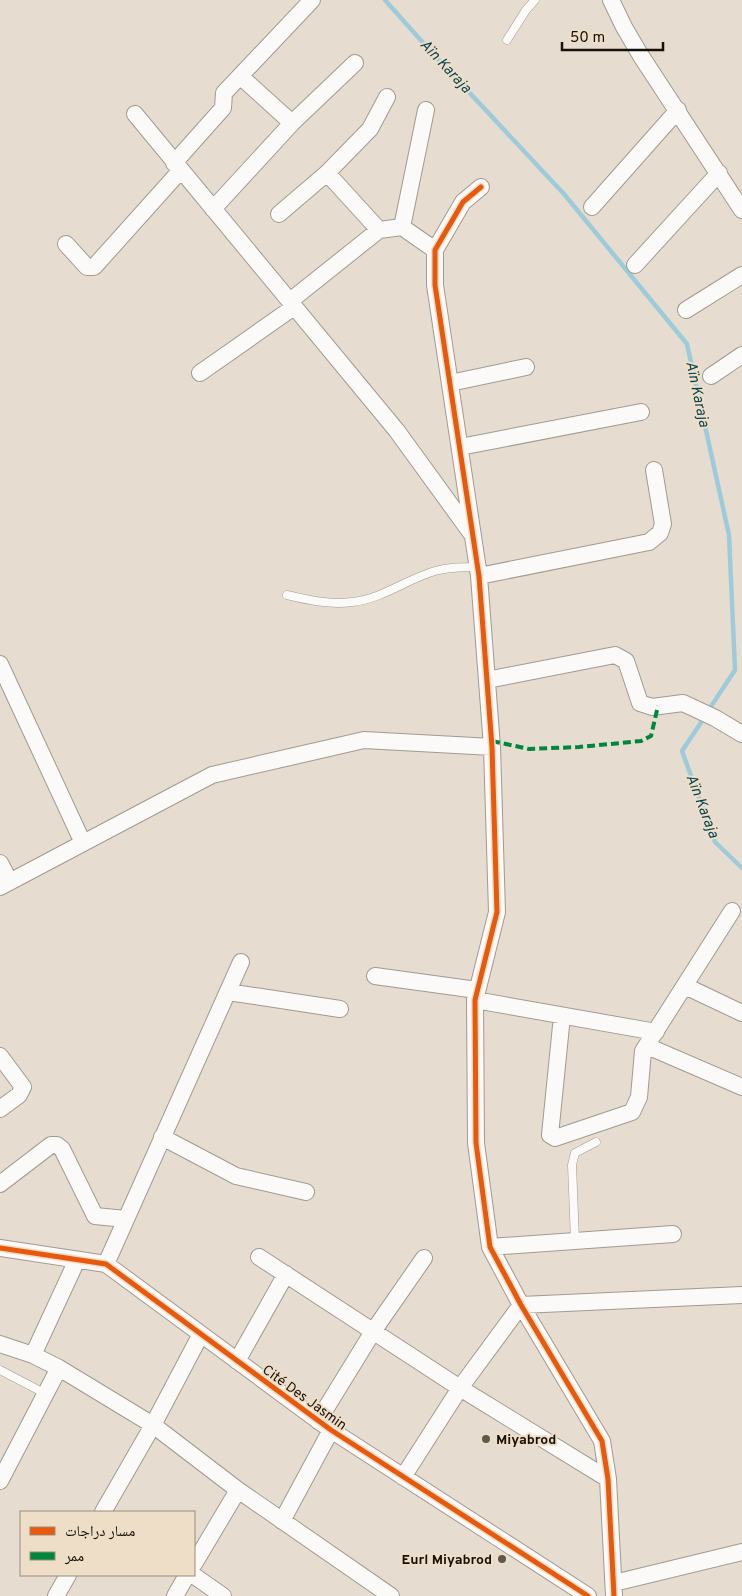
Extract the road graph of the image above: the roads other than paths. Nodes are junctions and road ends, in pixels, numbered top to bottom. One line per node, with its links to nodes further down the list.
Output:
1 (312, 0): 6 (street)
2 (535, 0): 4 (lane)
3 (611, 0): 9 (street)
4 (507, 40)
5 (354, 63): 11 (street)
6 (240, 76): 11 (street); 12 (street)
7 (387, 97): 13 (street)
8 (426, 110): 20 (street)
9 (678, 110): 14 (street); 16 (street)
10 (135, 114): 12 (street)
11 (292, 122): 17 (street)
12 (178, 167): 17 (street); 22 (street)
13 (327, 173): 19 (street); 21 (street)
14 (719, 173): 18 (street); 24 (street)
15 (481, 187): 23 (street)
16 (592, 207)
17 (213, 210): 26 (street)
18 (742, 210)
19 (279, 214)
20 (402, 227): 21 (street); 23 (street)
21 (380, 230): 26 (street)
22 (66, 244)
23 (435, 250): 32 (street)
24 (635, 265)
25 (742, 274): 27 (street)
26 (292, 304): 30 (street); 36 (street)
27 (686, 310)
28 (742, 355): 31 (street)
29 (526, 367): 32 (street)
30 (200, 373)
31 (710, 376)
32 (450, 383): 34 (street)
33 (641, 412): 34 (street)
34 (460, 447): 36 (street)
35 (654, 470): 37 (street)
36 (473, 535): 37 (street)
37 (479, 572): 38 (lane); 40 (street)
38 (287, 595)
39 (0, 664): 43 (street)
40 (487, 680): 41 (street); 42 (street)
41 (742, 734)
42 (492, 747): 43 (street); 51 (street)
43 (83, 843): 45 (street)
44 (0, 863): 45 (street)
45 (5, 885)
46 (732, 911): 49 (street)
47 (241, 962): 50 (street)
48 (375, 976): 51 (street)
49 (685, 986): 53 (street); 55 (street)
50 (228, 992): 52 (street); 59 (street)
51 (476, 995): 54 (street); 66 (street)
52 (340, 1009)
53 (742, 1014)
54 (562, 1016): 55 (street); 55 (street)
55 (652, 1039): 57 (street)
56 (0, 1056): 58 (street)
57 (742, 1087)
58 (0, 1109)
59 (162, 1137): 62 (street); 63 (street)
60 (596, 1142): 65 (lane)
61 (0, 1184): 63 (street)
62 (306, 1192)
63 (126, 1219): 71 (street)
64 (673, 1234): 65 (street)
65 (575, 1241): 66 (street)
66 (490, 1247): 74 (street)
67 (0, 1248): 70 (street, Cité Des Jasmin)
68 (259, 1257): 72 (street)
69 (424, 1258): 75 (street)
70 (77, 1260): 71 (street, Cité Des Jasmin); 78 (street)
71 (106, 1264): 76 (street, Cité Des Jasmin)
72 (286, 1274): 75 (street); 79 (street)
73 (742, 1295): 74 (street)
74 (521, 1305): 82 (street); 87 (street)
75 (374, 1330): 82 (street); 85 (street)
76 (202, 1334): 79 (street, Cité Des Jasmin); 84 (street)
77 (0, 1344): 78 (street)
78 (33, 1355): 80 (street)
79 (237, 1361): 85 (street, Cité Des Jasmin)
80 (59, 1368): 83 (street); 84 (street)
81 (0, 1370): 83 (lane)
82 (460, 1388): 86 (street); 87 (street)
83 (46, 1394): 88 (street)
84 (153, 1425): 89 (street); 90 (street)
85 (325, 1426): 86 (street, Cité Des Jasmin); 91 (street)
86 (403, 1477): 102 (street, Cité Des Jasmin)
87 (608, 1479): 97 (street)
88 (0, 1481)
89 (238, 1490): 91 (street); 93 (street)
90 (104, 1511)
91 (282, 1520): 101 (street)
92 (742, 1552): 97 (street)
93 (195, 1562)
94 (67, 1576): 98 (street)
95 (187, 1576): 99 (street)
96 (194, 1576): 100 (street)
97 (614, 1590)
98 (56, 1596)
99 (175, 1596)
100 (223, 1596)
101 (391, 1596)
102 (588, 1596)

